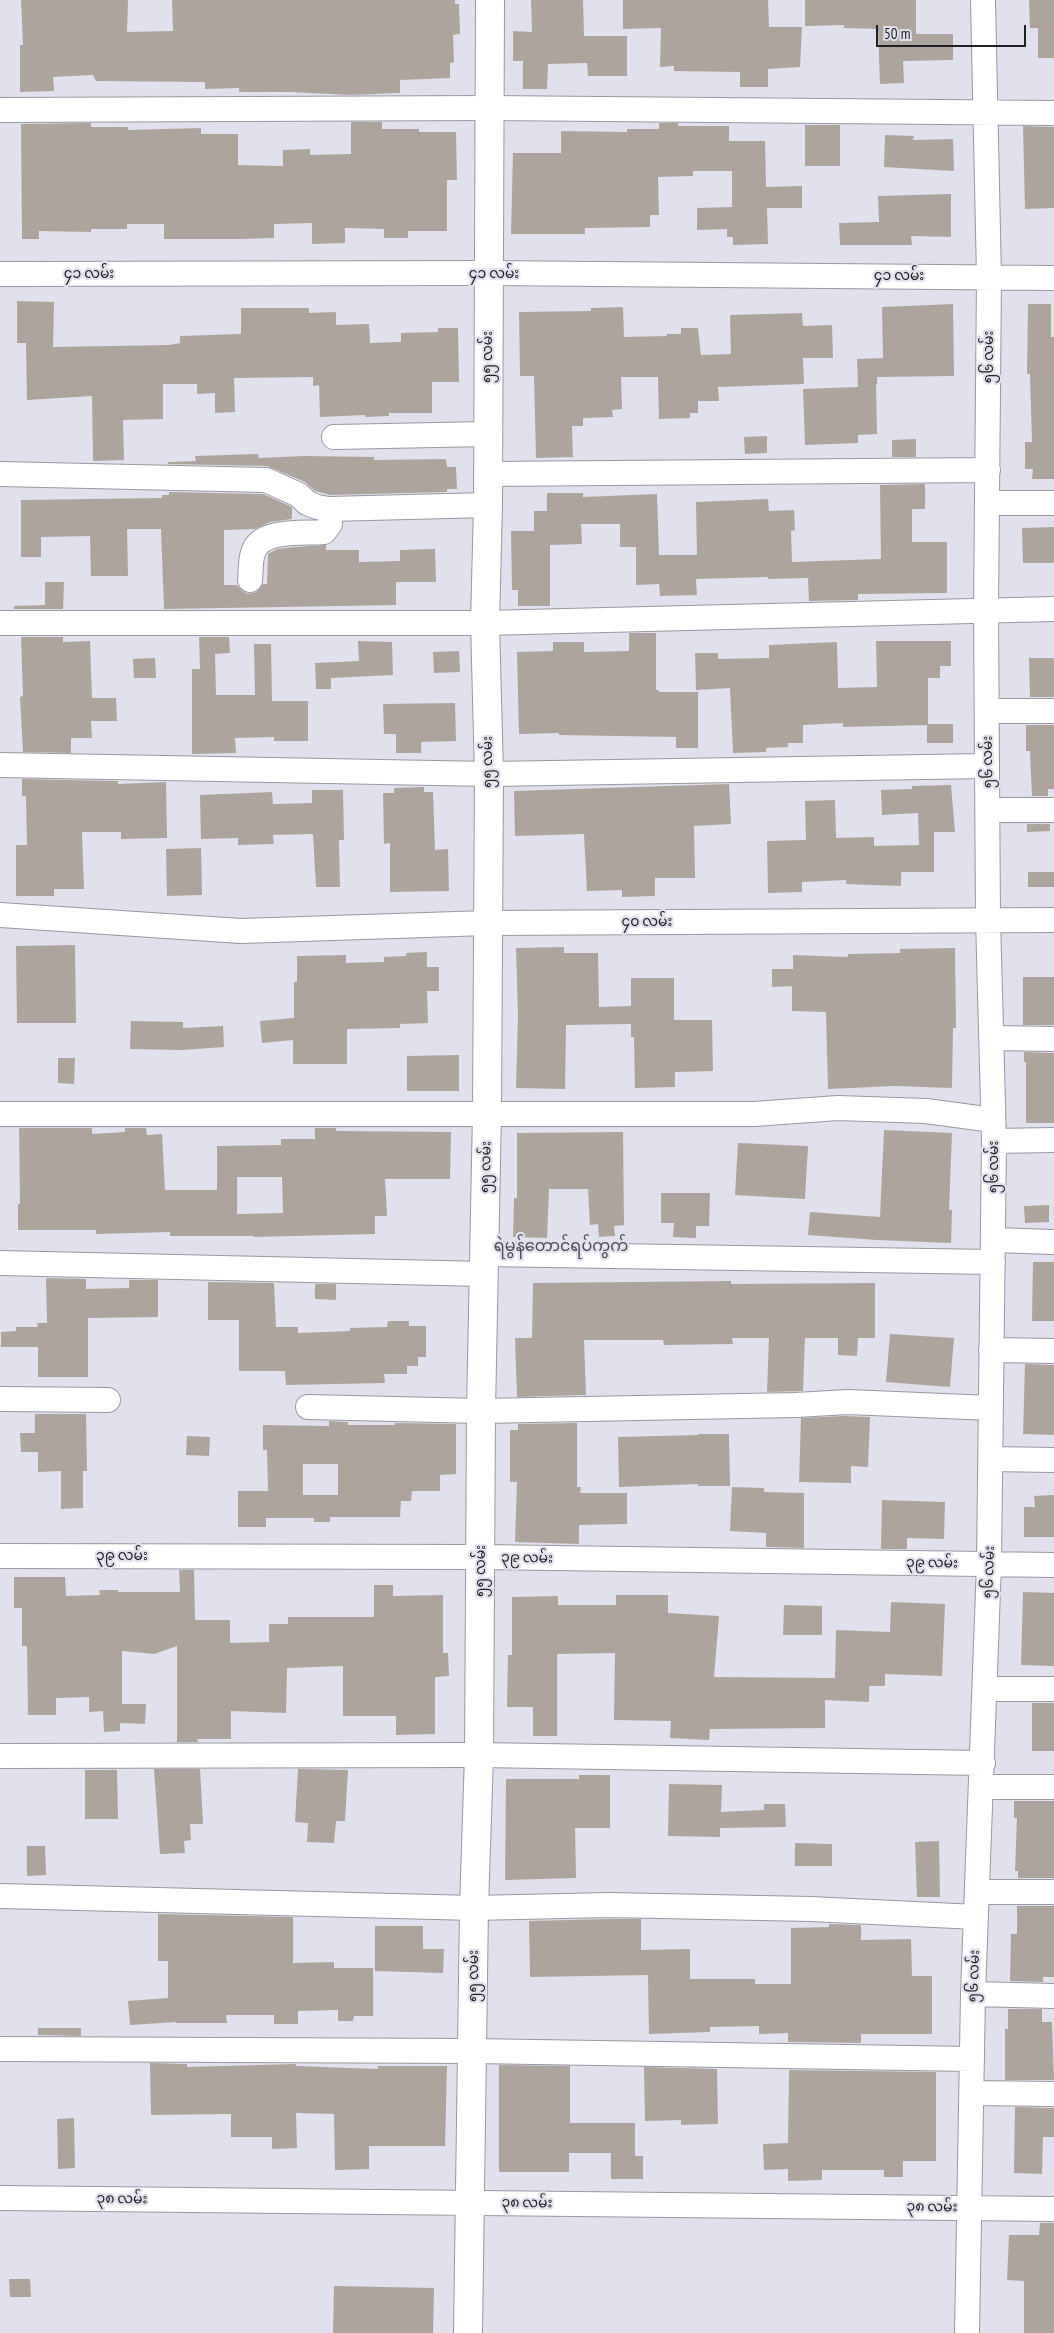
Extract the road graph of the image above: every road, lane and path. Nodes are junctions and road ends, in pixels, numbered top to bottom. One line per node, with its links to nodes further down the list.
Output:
1 (490, 0): 3 (main road, ၅၅ လမ်း)
2 (983, 0): 5 (street, ၅၆ လမ်း)
3 (488, 108): 4 (street); 5 (street); 7 (main road, ၅၅ လမ်း)
4 (0, 110)
5 (985, 112): 6 (street); 9 (street, ၅၆ လမ်း)
6 (1054, 112)
7 (488, 273): 8 (street, ၄၁ လမ်း); 9 (street, ၄၁ လမ်း); 11 (main road, ၅၅ လမ်း)
8 (0, 274)
9 (989, 277): 10 (street, ၄၁ လမ်း); 13 (street, ၅၆ လမ်း)
10 (1054, 278)
11 (488, 434): 12 (street); 15 (main road, ၅၅ လမ်း)
12 (334, 437)
13 (988, 470): 15 (street); 16 (street, ၅၆ လမ်း)
14 (0, 474): 19 (street)
15 (487, 474): 18 (main road, ၅၅ လမ်း)
16 (988, 503): 17 (street); 21 (street, ၅၆ လမ်း)
17 (1054, 503)
18 (488, 505): 19 (street); 24 (main road, ၅၅ လမ်း)
19 (329, 509): 20 (street)
20 (250, 580)
21 (986, 609): 22 (street); 24 (street); 25 (street, ၅၆ လမ်း)
22 (1054, 609)
23 (0, 623): 24 (street)
24 (485, 623): 29 (main road, ၅၅ လမ်း)
25 (987, 711): 26 (street); 28 (street, ၅၆ လမ်း)
26 (1054, 711)
27 (0, 765): 29 (street)
28 (987, 766): 29 (street); 30 (street, ၅၆ လမ်း)
29 (488, 774): 35 (main road, ၅၅ လမ်း)
30 (988, 810): 31 (street); 33 (street, ၅၆ လမ်း)
31 (1054, 810)
32 (0, 915): 35 (street, ၄၀ လမ်း)
33 (988, 919): 34 (street, ၄၀ လမ်း); 35 (street, ၄၀ လမ်း); 36 (street, ၅၆ လမ်း)
34 (1054, 920)
35 (487, 923): 38 (main road, ၅၅ လမ်း)
36 (992, 1038): 37 (street); 40 (street, ၅၆ လမ်း)
37 (1054, 1039)
38 (487, 1112): 39 (street); 40 (street); 45 (main road, ၅၅ လမ်း)
39 (0, 1114)
40 (994, 1131): 41 (street); 43 (street, ၅၆ လမ်း)
41 (1054, 1140)
42 (1054, 1242): 43 (street)
43 (993, 1251): 45 (street); 46 (street, ၅၆ လမ်း)
44 (0, 1263): 45 (street)
45 (485, 1264): 52 (main road, ၅၅ လမ်း)
46 (991, 1350): 47 (street); 51 (street, ၅၆ လမ်း)
47 (1054, 1351)
48 (0, 1399): 49 (street)
49 (108, 1400)
50 (308, 1407): 52 (street)
51 (991, 1408): 52 (street); 53 (street, ၅၆ လမ်း)
52 (481, 1411): 56 (main road, ၅၅ လမ်း)
53 (992, 1459): 54 (street); 57 (street, ၅၆ လမ်း)
54 (1054, 1460)
55 (0, 1556): 56 (street, ၃၉ လမ်း)
56 (481, 1557): 57 (street, ၃၉ လမ်း); 61 (main road, ၅၅ လမ်း)
57 (989, 1564): 58 (street, ၃၉ လမ်း); 59 (street, ၅၆ လမ်း)
58 (1054, 1565)
59 (985, 1689): 60 (street); 63 (street, ၅၆ လမ်း)
60 (1054, 1689)
61 (479, 1755): 62 (street); 63 (street); 69 (main road, ၅၅ လမ်း)
62 (0, 1756)
63 (983, 1763): 64 (street, ၅၆ လမ်း)
64 (982, 1786): 65 (street); 66 (street, ၅၆ လမ်း)
65 (1054, 1787)
66 (976, 1892): 67 (street); 70 (street, ၅၆ လမ်း)
67 (1054, 1892)
68 (0, 1896): 69 (street)
69 (474, 1908): 70 (street); 74 (main road, ၅၅ လမ်း)
70 (976, 1917): 71 (street, ၅၆ လမ်း)
71 (973, 1994): 72 (street); 75 (street, ၅၆ လမ်း)
72 (1054, 1996)
73 (0, 2049): 74 (street)
74 (473, 2051): 75 (street); 79 (main road, ၅၅ လမ်း)
75 (972, 2059): 76 (street, ၅၆ လမ်း)
76 (972, 2093): 77 (street); 80 (street, ၅၆ လမ်း)
77 (1054, 2094)
78 (0, 2198): 79 (street, ၃၈ လမ်း)
79 (472, 2202): 80 (street, ၃၈ လမ်း); 82 (main road, ၅၅ လမ်း)
80 (970, 2207): 81 (street, ၃၈ လမ်း); 83 (street, ၅၆ လမ်း)
81 (1054, 2209)
82 (468, 2333)
83 (967, 2333)

